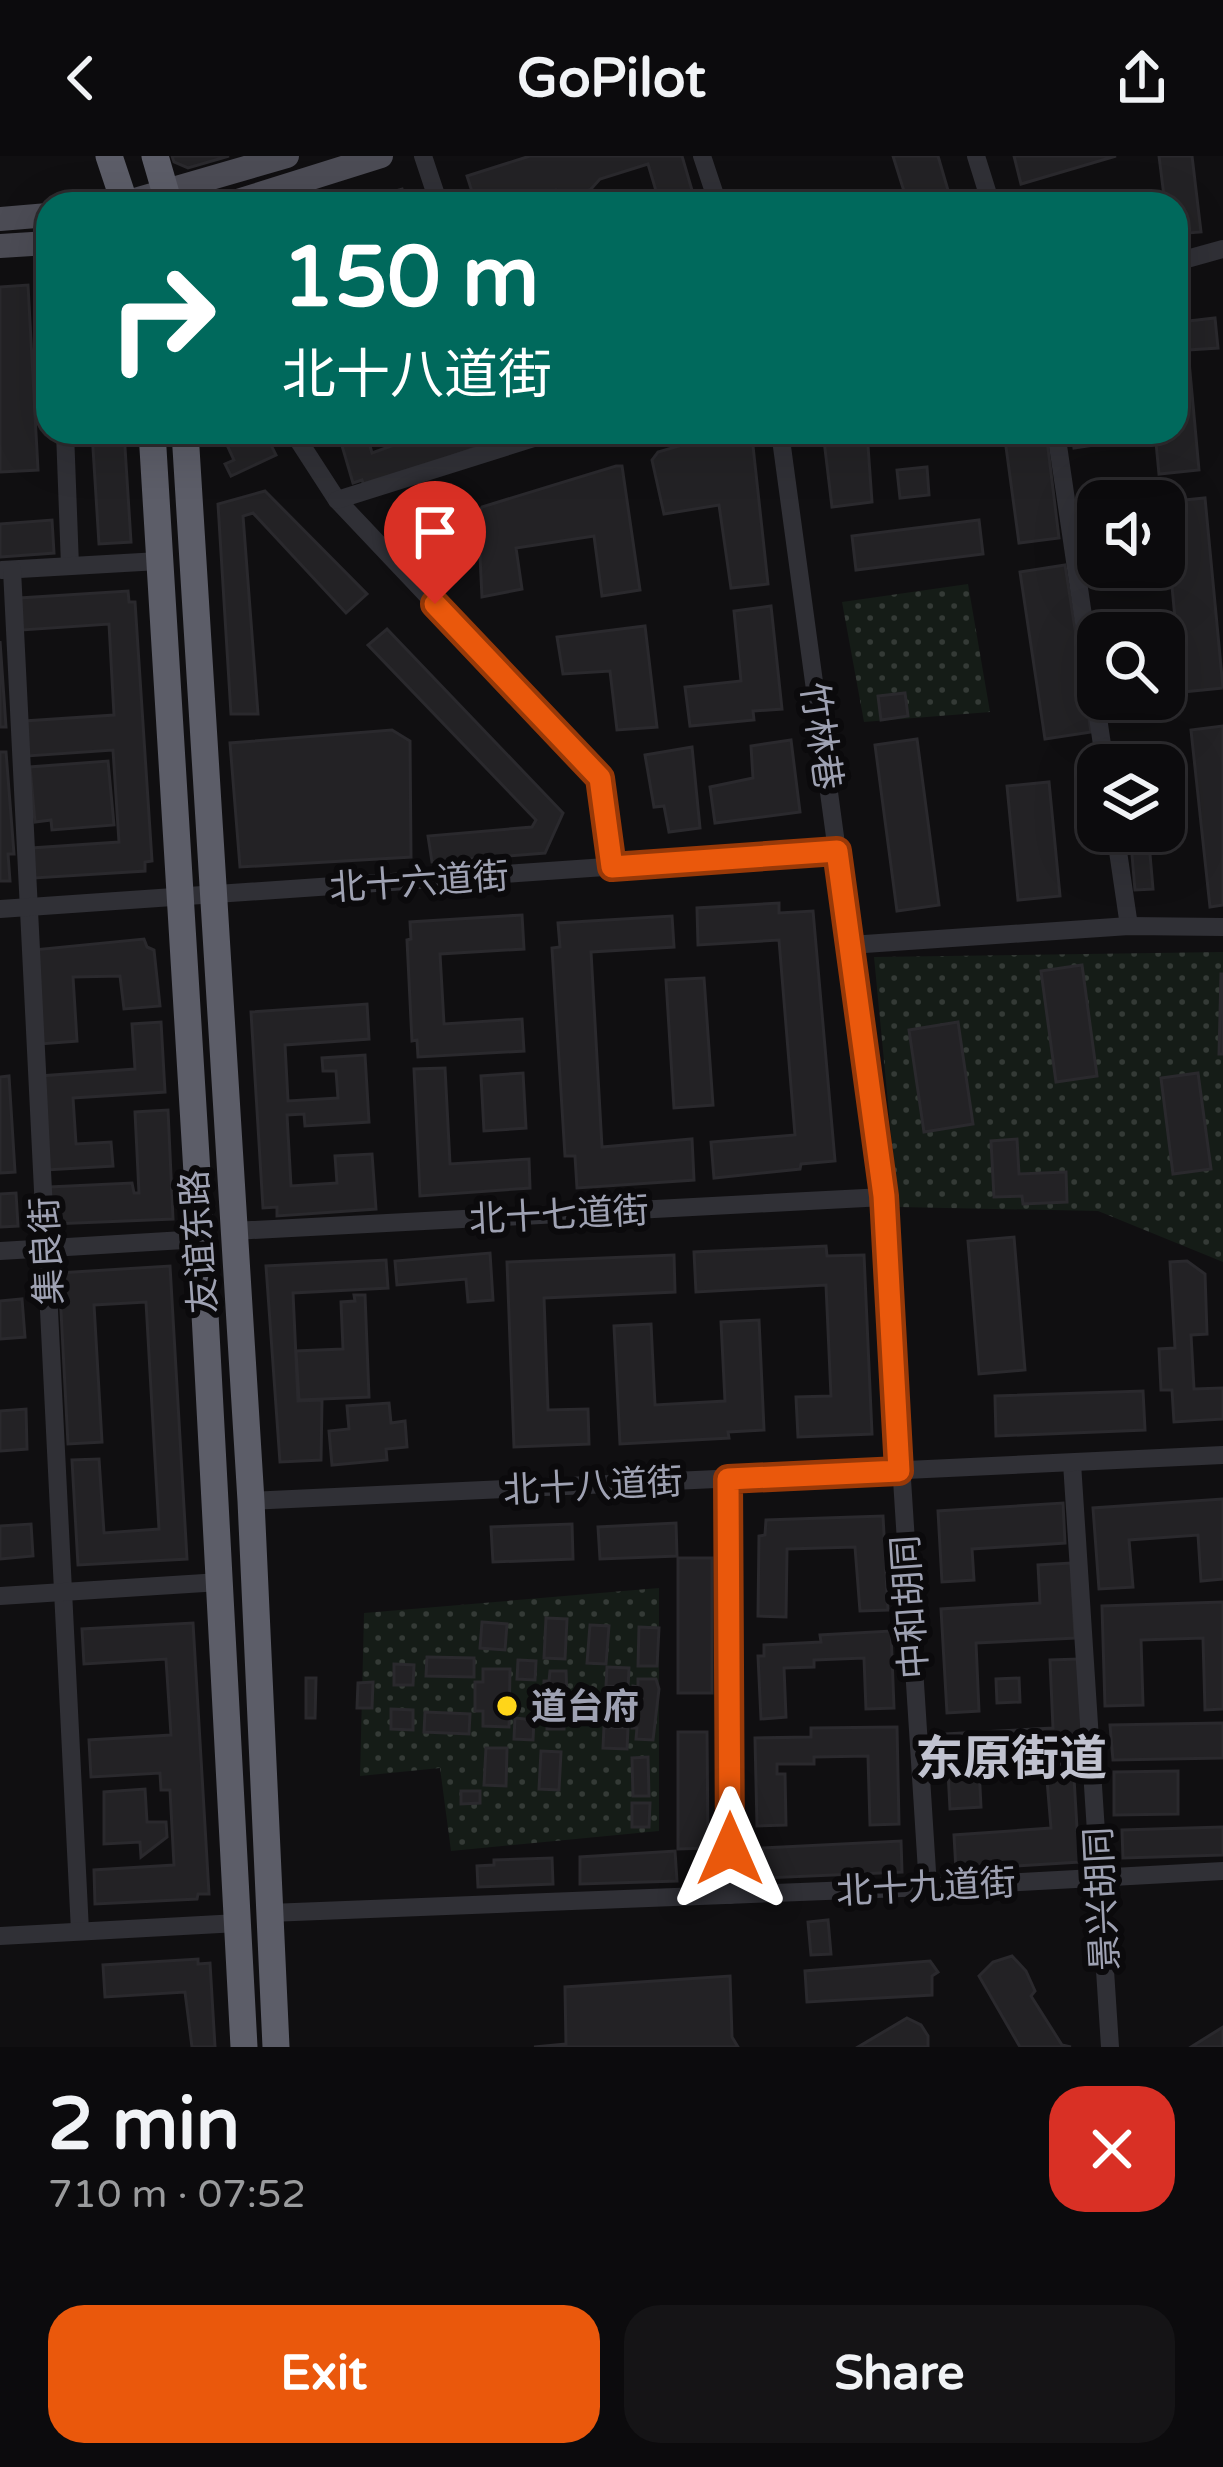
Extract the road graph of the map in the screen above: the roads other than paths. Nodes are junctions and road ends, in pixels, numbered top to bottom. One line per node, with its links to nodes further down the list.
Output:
1 (109, 156): 8 (highway)
2 (154, 156): 9 (highway)
3 (287, 156): 10 (main road)
4 (381, 156): 11 (main road)
5 (423, 156): 12 (street)
6 (702, 156): 13 (street)
7 (976, 156): 14 (street)
8 (120, 192)
9 (166, 192)
10 (185, 192)
11 (266, 192)
12 (435, 192)
13 (714, 192)
14 (987, 192)
15 (36, 216): 16 (main road)
16 (0, 219)
17 (36, 244): 18 (main road)
18 (0, 246)
19 (1223, 249): 20 (street)
20 (1188, 259)
21 (65, 444): 30 (street)
22 (153, 444): 29 (highway, 友谊东路)
23 (186, 444): 36 (highway, 友谊东路)
24 (301, 444): 28 (street)
25 (496, 444): 28 (street)
26 (782, 444): 33 (street, 竹林巷)
27 (1058, 444): 32 (street)
28 (337, 500): 35 (street)
29 (159, 562): 30 (street); 37 (highway, 友谊东路)
30 (70, 566): 31 (street)
31 (6, 570): 38 (street, 集良街)
32 (1102, 744)
33 (837, 851): 35 (street, 北十六道街); 42 (street, 竹林巷)
34 (1117, 852): 40 (street)
35 (612, 867): 36 (street, 北十六道街)
36 (214, 896): 37 (street, 北十六道街); 44 (highway, 友谊东路)
37 (179, 898): 38 (street, 北十六道街); 45 (highway, 友谊东路)
38 (29, 907): 39 (street, 北十六道街); 46 (street, 集良街)
39 (0, 909)
40 (1129, 926): 41 (street); 42 (street)
41 (1223, 927)
42 (850, 945): 43 (street, 竹林巷)
43 (884, 1196): 44 (street, 北十七道街); 50 (street, 竹林巷)
44 (233, 1231): 52 (highway, 友谊东路)
45 (201, 1239): 46 (street); 53 (highway, 友谊东路)
46 (46, 1248): 47 (street); 54 (street, 集良街)
47 (0, 1251)
48 (1223, 1455): 49 (street, 北十八道街)
49 (1072, 1463): 50 (street, 北十八道街); 57 (street, 景兴胡同)
50 (899, 1471): 51 (street, 北十八道街); 58 (street, 中和胡同)
51 (728, 1479): 52 (street, 北十八道街); 59 (street)
52 (250, 1501): 60 (highway, 友谊东路)
53 (220, 1582): 54 (street); 61 (highway, 友谊东路)
54 (63, 1592): 55 (street); 62 (street, 集良街)
55 (0, 1596)
56 (1223, 1871): 57 (street, 北十九道街)
57 (1100, 1877): 58 (street, 北十九道街); 66 (street, 景兴胡同)
58 (928, 1887): 59 (street, 北十九道街)
59 (730, 1895): 60 (street, 北十九道街)
60 (269, 1913): 65 (highway, 友谊东路)
61 (238, 1923): 62 (street); 64 (highway, 友谊东路)
62 (80, 1931): 63 (street)
63 (0, 1936)
64 (244, 2047)
65 (276, 2047)
66 (1110, 2047)

